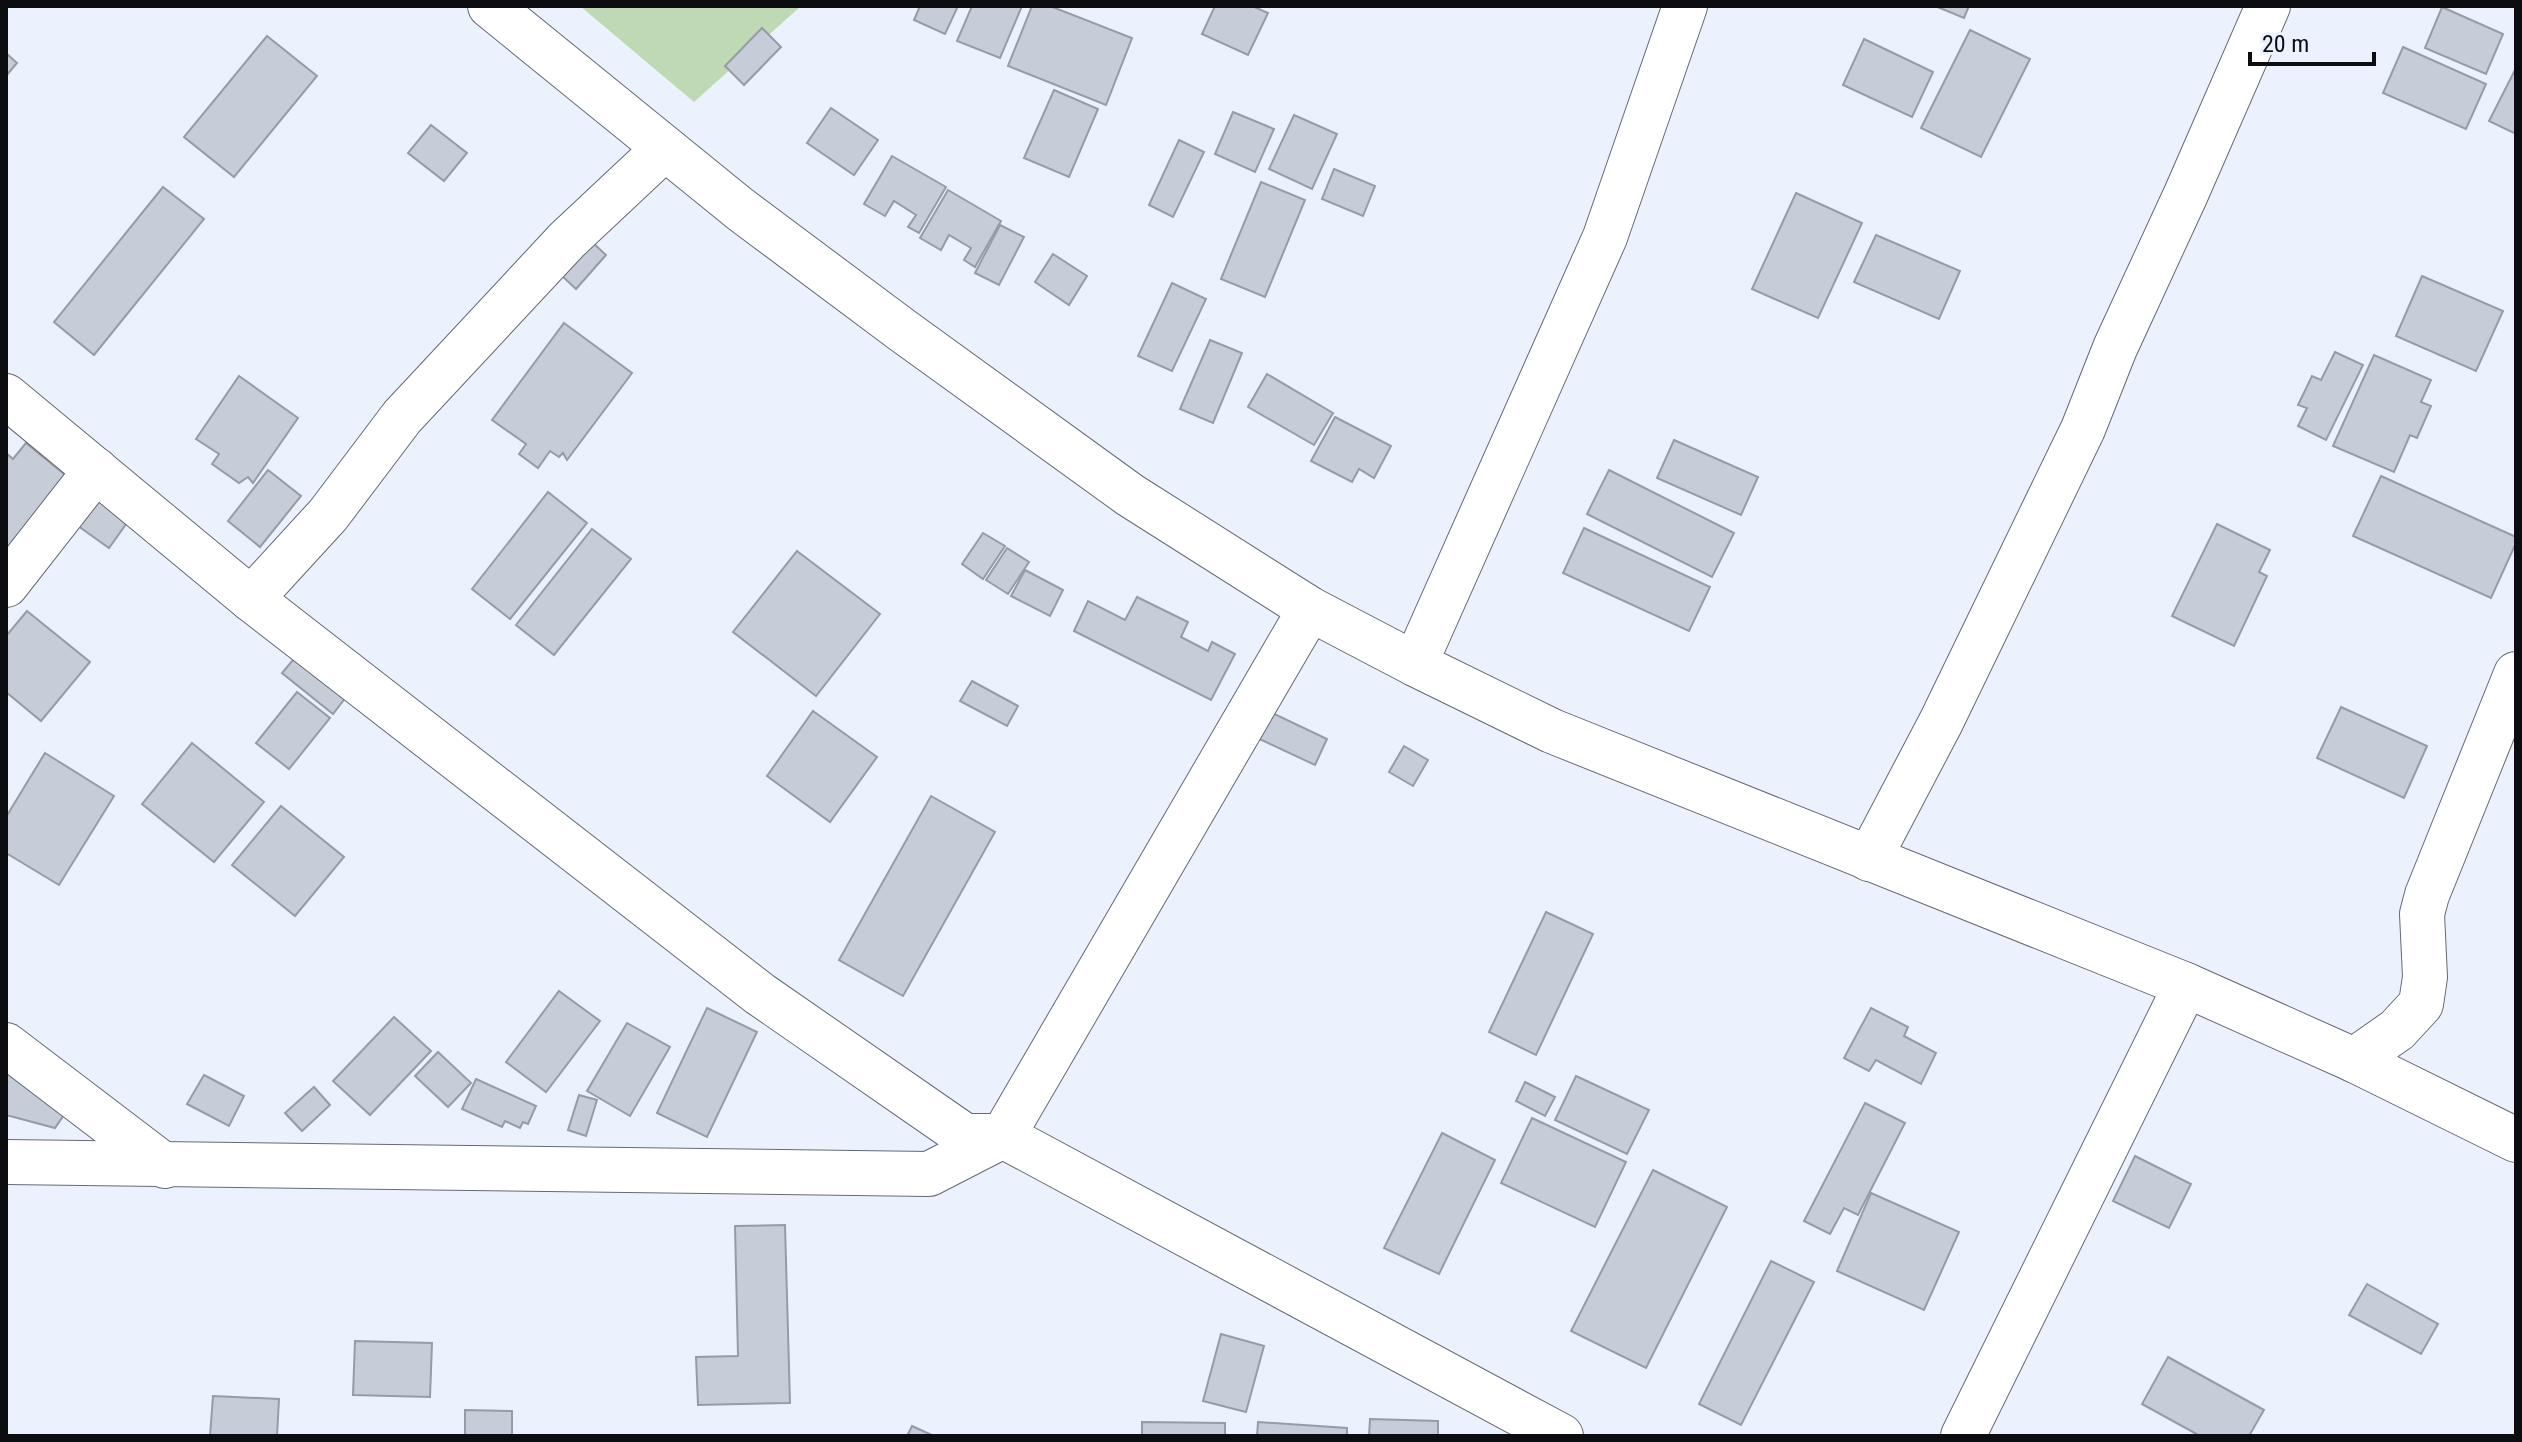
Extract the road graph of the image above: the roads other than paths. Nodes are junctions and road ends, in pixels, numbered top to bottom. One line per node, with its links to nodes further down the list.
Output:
1 (490, 6): 4 (street)
2 (1685, 6): 10 (street)
3 (2268, 6): 12 (street)
4 (664, 149): 8 (street); 9 (street)
5 (6, 396): 6 (street)
6 (96, 470): 7 (street); 8 (street)
7 (6, 585)
8 (251, 599): 16 (street)
9 (1310, 609): 10 (street); 16 (street)
10 (1415, 664): 12 (street)
11 (2516, 674): 15 (street)
12 (1869, 859): 13 (street)
13 (2186, 985): 15 (street); 21 (street)
14 (6, 1045): 19 (street)
15 (2354, 1060): 17 (street)
16 (1003, 1136): 19 (street); 20 (street)
17 (2516, 1140)
18 (6, 1162): 19 (street)
19 (165, 1166)
20 (1561, 1436)
21 (1963, 1436)

